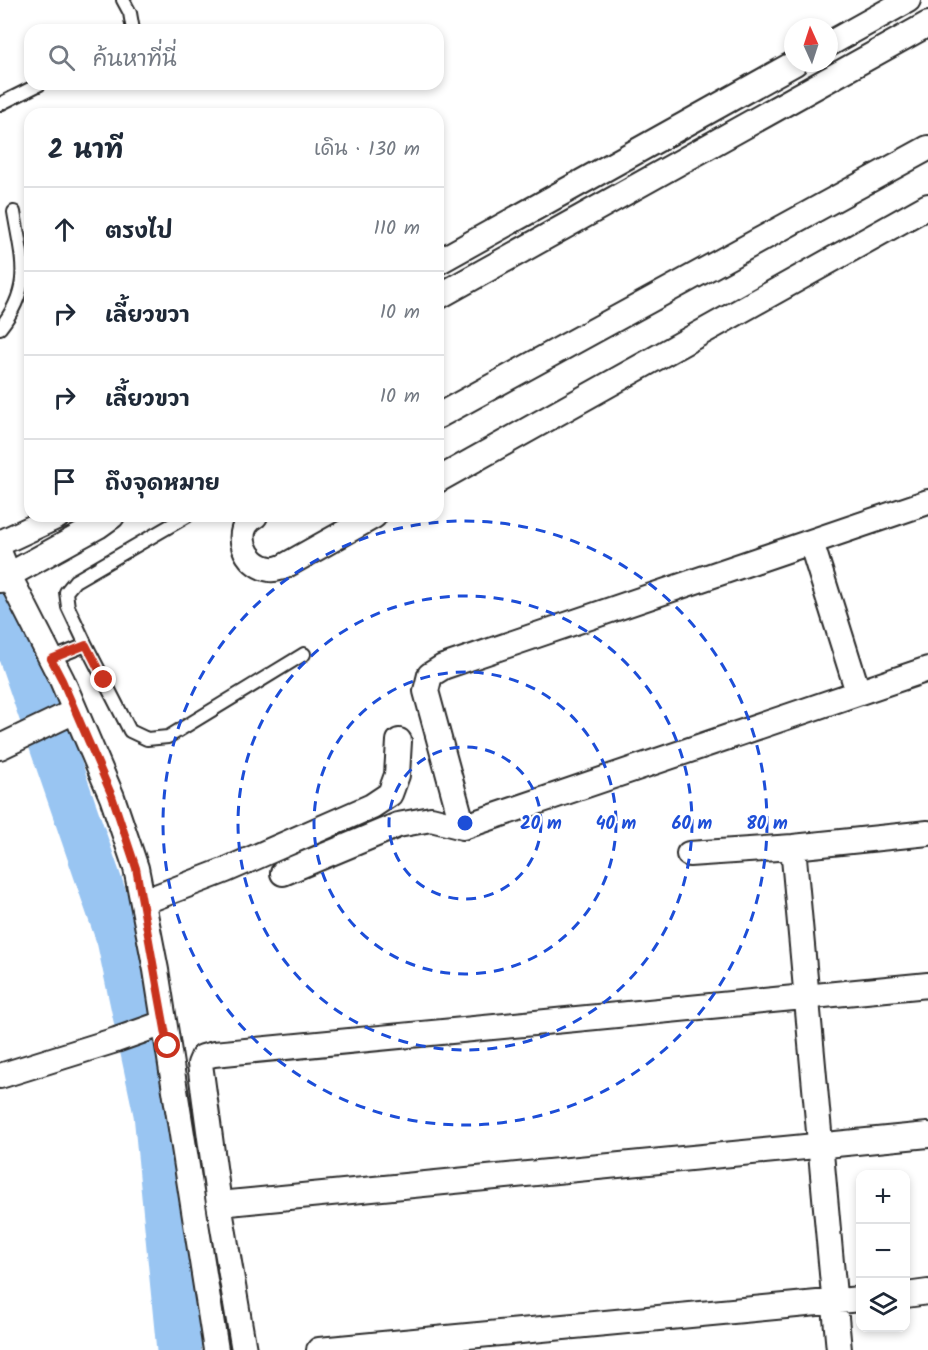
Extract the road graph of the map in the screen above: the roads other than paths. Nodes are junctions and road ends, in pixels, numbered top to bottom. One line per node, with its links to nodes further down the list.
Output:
1 (123, 0): 3 (lane)
2 (908, 0): 5 (street)
3 (132, 24)
4 (928, 24): 13 (street)
5 (838, 39)
6 (784, 69): 12 (street)
7 (28, 90): 8 (lane)
8 (0, 104)
9 (928, 148): 15 (street)
10 (928, 206): 16 (street)
11 (14, 212): 14 (lane)
12 (444, 258)
13 (444, 294)
14 (0, 328)
15 (444, 413)
16 (444, 477)
17 (928, 502): 23 (street)
18 (45, 522): 24 (street)
19 (100, 522): 25 (street)
20 (176, 522): 26 (lane)
21 (246, 522): 22 (street)
22 (363, 522)
23 (811, 542): 30 (street); 34 (street)
24 (0, 543)
25 (3, 572): 28 (street)
26 (86, 645): 27 (lane); 28 (lane)
27 (304, 654)
28 (51, 659): 31 (street)
29 (928, 669): 30 (street)
30 (858, 692): 34 (street)
31 (75, 711): 33 (street); 39 (street)
32 (399, 741): 39 (street)
33 (0, 747)
34 (463, 827): 38 (street)
35 (928, 833): 36 (street)
36 (793, 847): 37 (street); 41 (street)
37 (689, 854)
38 (283, 873)
39 (143, 902): 42 (street)
40 (928, 985): 41 (street)
41 (806, 996): 45 (street); 46 (street)
42 (158, 1025): 43 (street); 51 (street)
43 (0, 1076)
44 (928, 1135): 45 (street)
45 (820, 1144): 46 (street); 50 (street)
46 (219, 1204): 52 (street)
47 (928, 1292): 48 (street)
48 (910, 1294)
49 (856, 1300): 50 (street)
50 (834, 1302): 53 (street); 54 (street)
51 (216, 1350)
52 (244, 1350)
53 (319, 1350)
54 (838, 1350)

